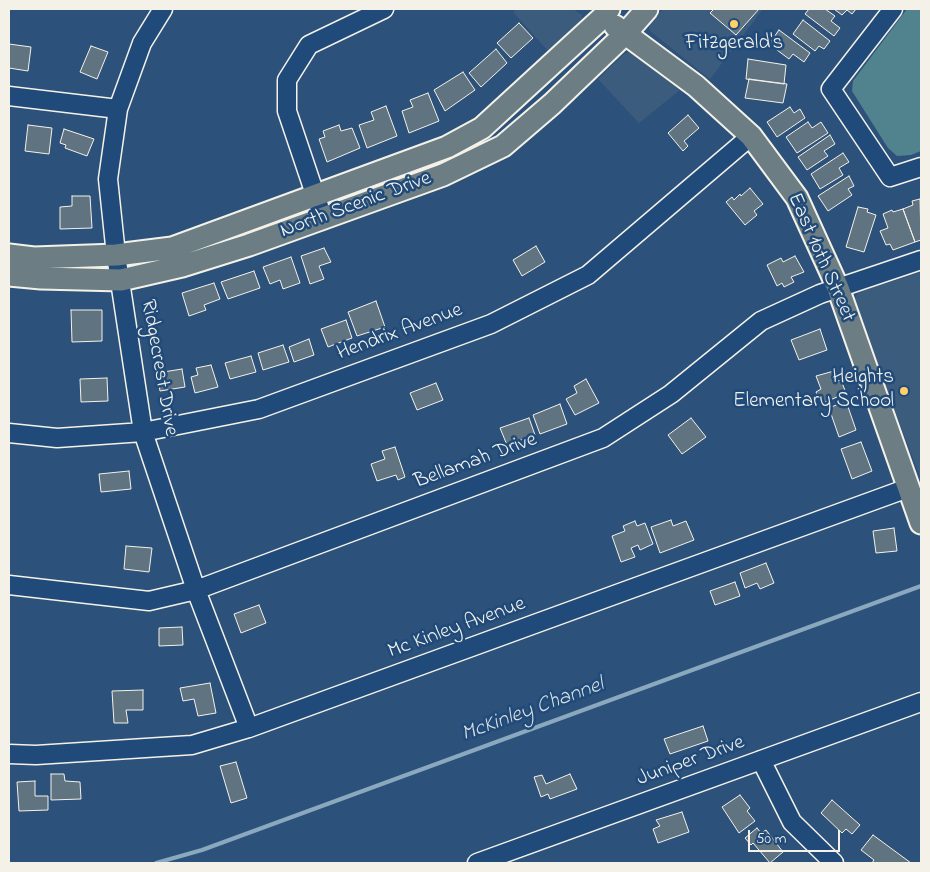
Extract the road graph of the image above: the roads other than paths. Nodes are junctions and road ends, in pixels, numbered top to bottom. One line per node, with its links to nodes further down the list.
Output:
1 (163, 9): 8 (street, Ridgecrest Drive)
2 (384, 9): 11 (street)
3 (647, 9): 6 (main road, North Scenic Drive)
4 (893, 9): 10 (street)
5 (602, 11): 6 (main road, East 10th Street); 11 (main road, North Scenic Drive)
6 (624, 34): 9 (main road, East 10th Street); 12 (main road, North Scenic Drive)
7 (9, 96): 8 (street)
8 (118, 109): 14 (street, Ridgecrest Drive)
9 (751, 136): 18 (main road, East 10th Street); 19 (street, Hendrix Avenue)
10 (921, 166)
11 (315, 196): 12 (street); 14 (main road, North Scenic Drive)
12 (323, 218): 17 (main road, North Scenic Drive)
13 (9, 255): 14 (main road, North Scenic Drive)
14 (116, 255): 17 (street, Ridgecrest Drive)
15 (921, 260): 18 (street, Bellamah Drive)
16 (9, 275): 17 (main road, North Scenic Drive)
17 (120, 280): 19 (street, Ridgecrest Drive)
18 (838, 288): 21 (main road, East 10th Street); 24 (street, Bellamah Drive)
19 (143, 432): 20 (street, Hendrix Avenue); 24 (street, Ridgecrest Drive)
20 (9, 433)
21 (908, 488): 22 (main road, East 10th Street); 26 (street, Mc Kinley Avenue)
22 (921, 523)
23 (9, 585): 24 (street, Bellamah Drive)
24 (196, 590): 26 (street, Ridgecrest Drive)
25 (921, 702): 28 (street, Juniper Drive)
26 (249, 728): 27 (street, Mc Kinley Avenue)
27 (9, 754)
28 (761, 760): 29 (street, Juniper Drive); 30 (street)
29 (477, 863)
30 (834, 863)

